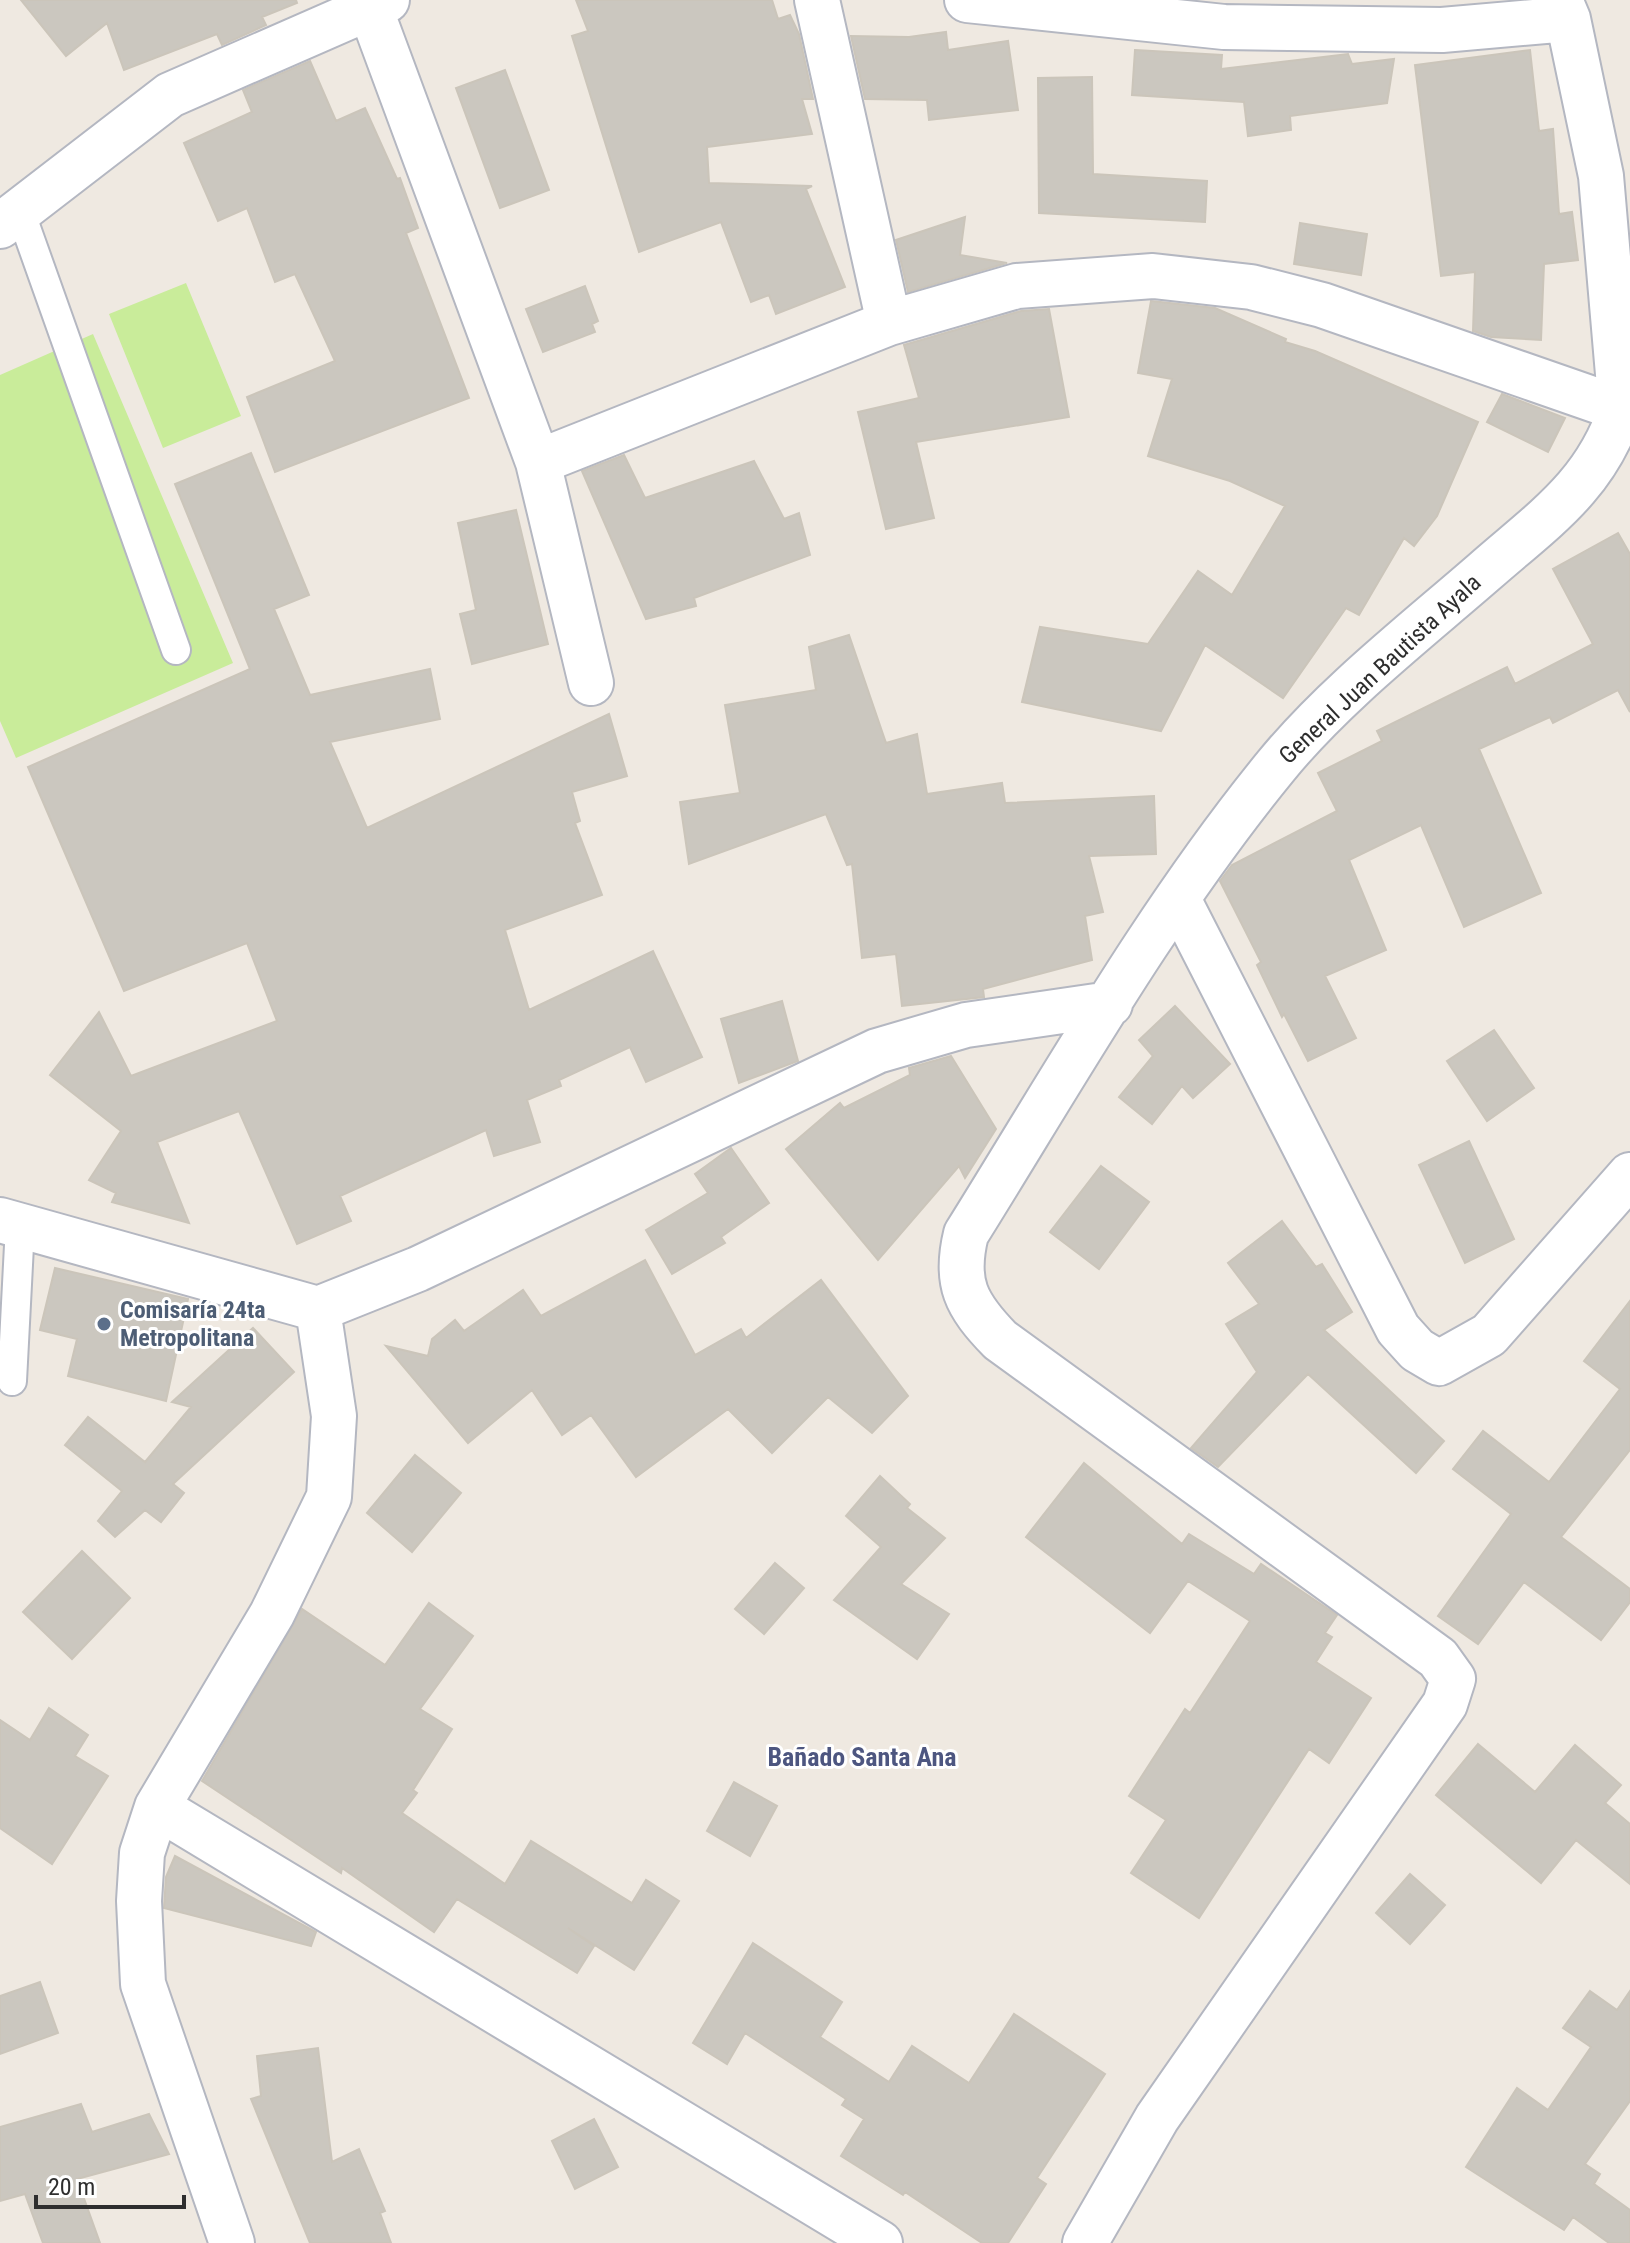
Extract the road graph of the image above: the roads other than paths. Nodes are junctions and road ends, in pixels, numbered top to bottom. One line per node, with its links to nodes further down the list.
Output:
1 (817, 0): 7 (street)
2 (967, 0): 4 (street)
3 (378, 4): 6 (street); 9 (street)
4 (1564, 9): 5 (street, General Juan Bautista Ayala)
5 (1615, 177): 8 (street, General Juan Bautista Ayala)
6 (10, 219): 10 (lane)
7 (889, 323): 8 (street); 9 (street)
8 (1626, 413): 12 (street, General Juan Bautista Ayala)
9 (538, 462): 11 (street)
10 (176, 650)
11 (591, 683)
12 (1178, 899): 13 (street, General Juan Bautista Ayala); 14 (street)
13 (1110, 1004): 16 (street); 21 (street, General Juan Bautista Ayala)
14 (1630, 1175)
15 (10, 1223): 16 (street); 17 (lane)
16 (318, 1309): 18 (street)
17 (12, 1381)
18 (157, 1807): 19 (street); 20 (street)
19 (232, 2243)
20 (880, 2243)
21 (1085, 2243)

